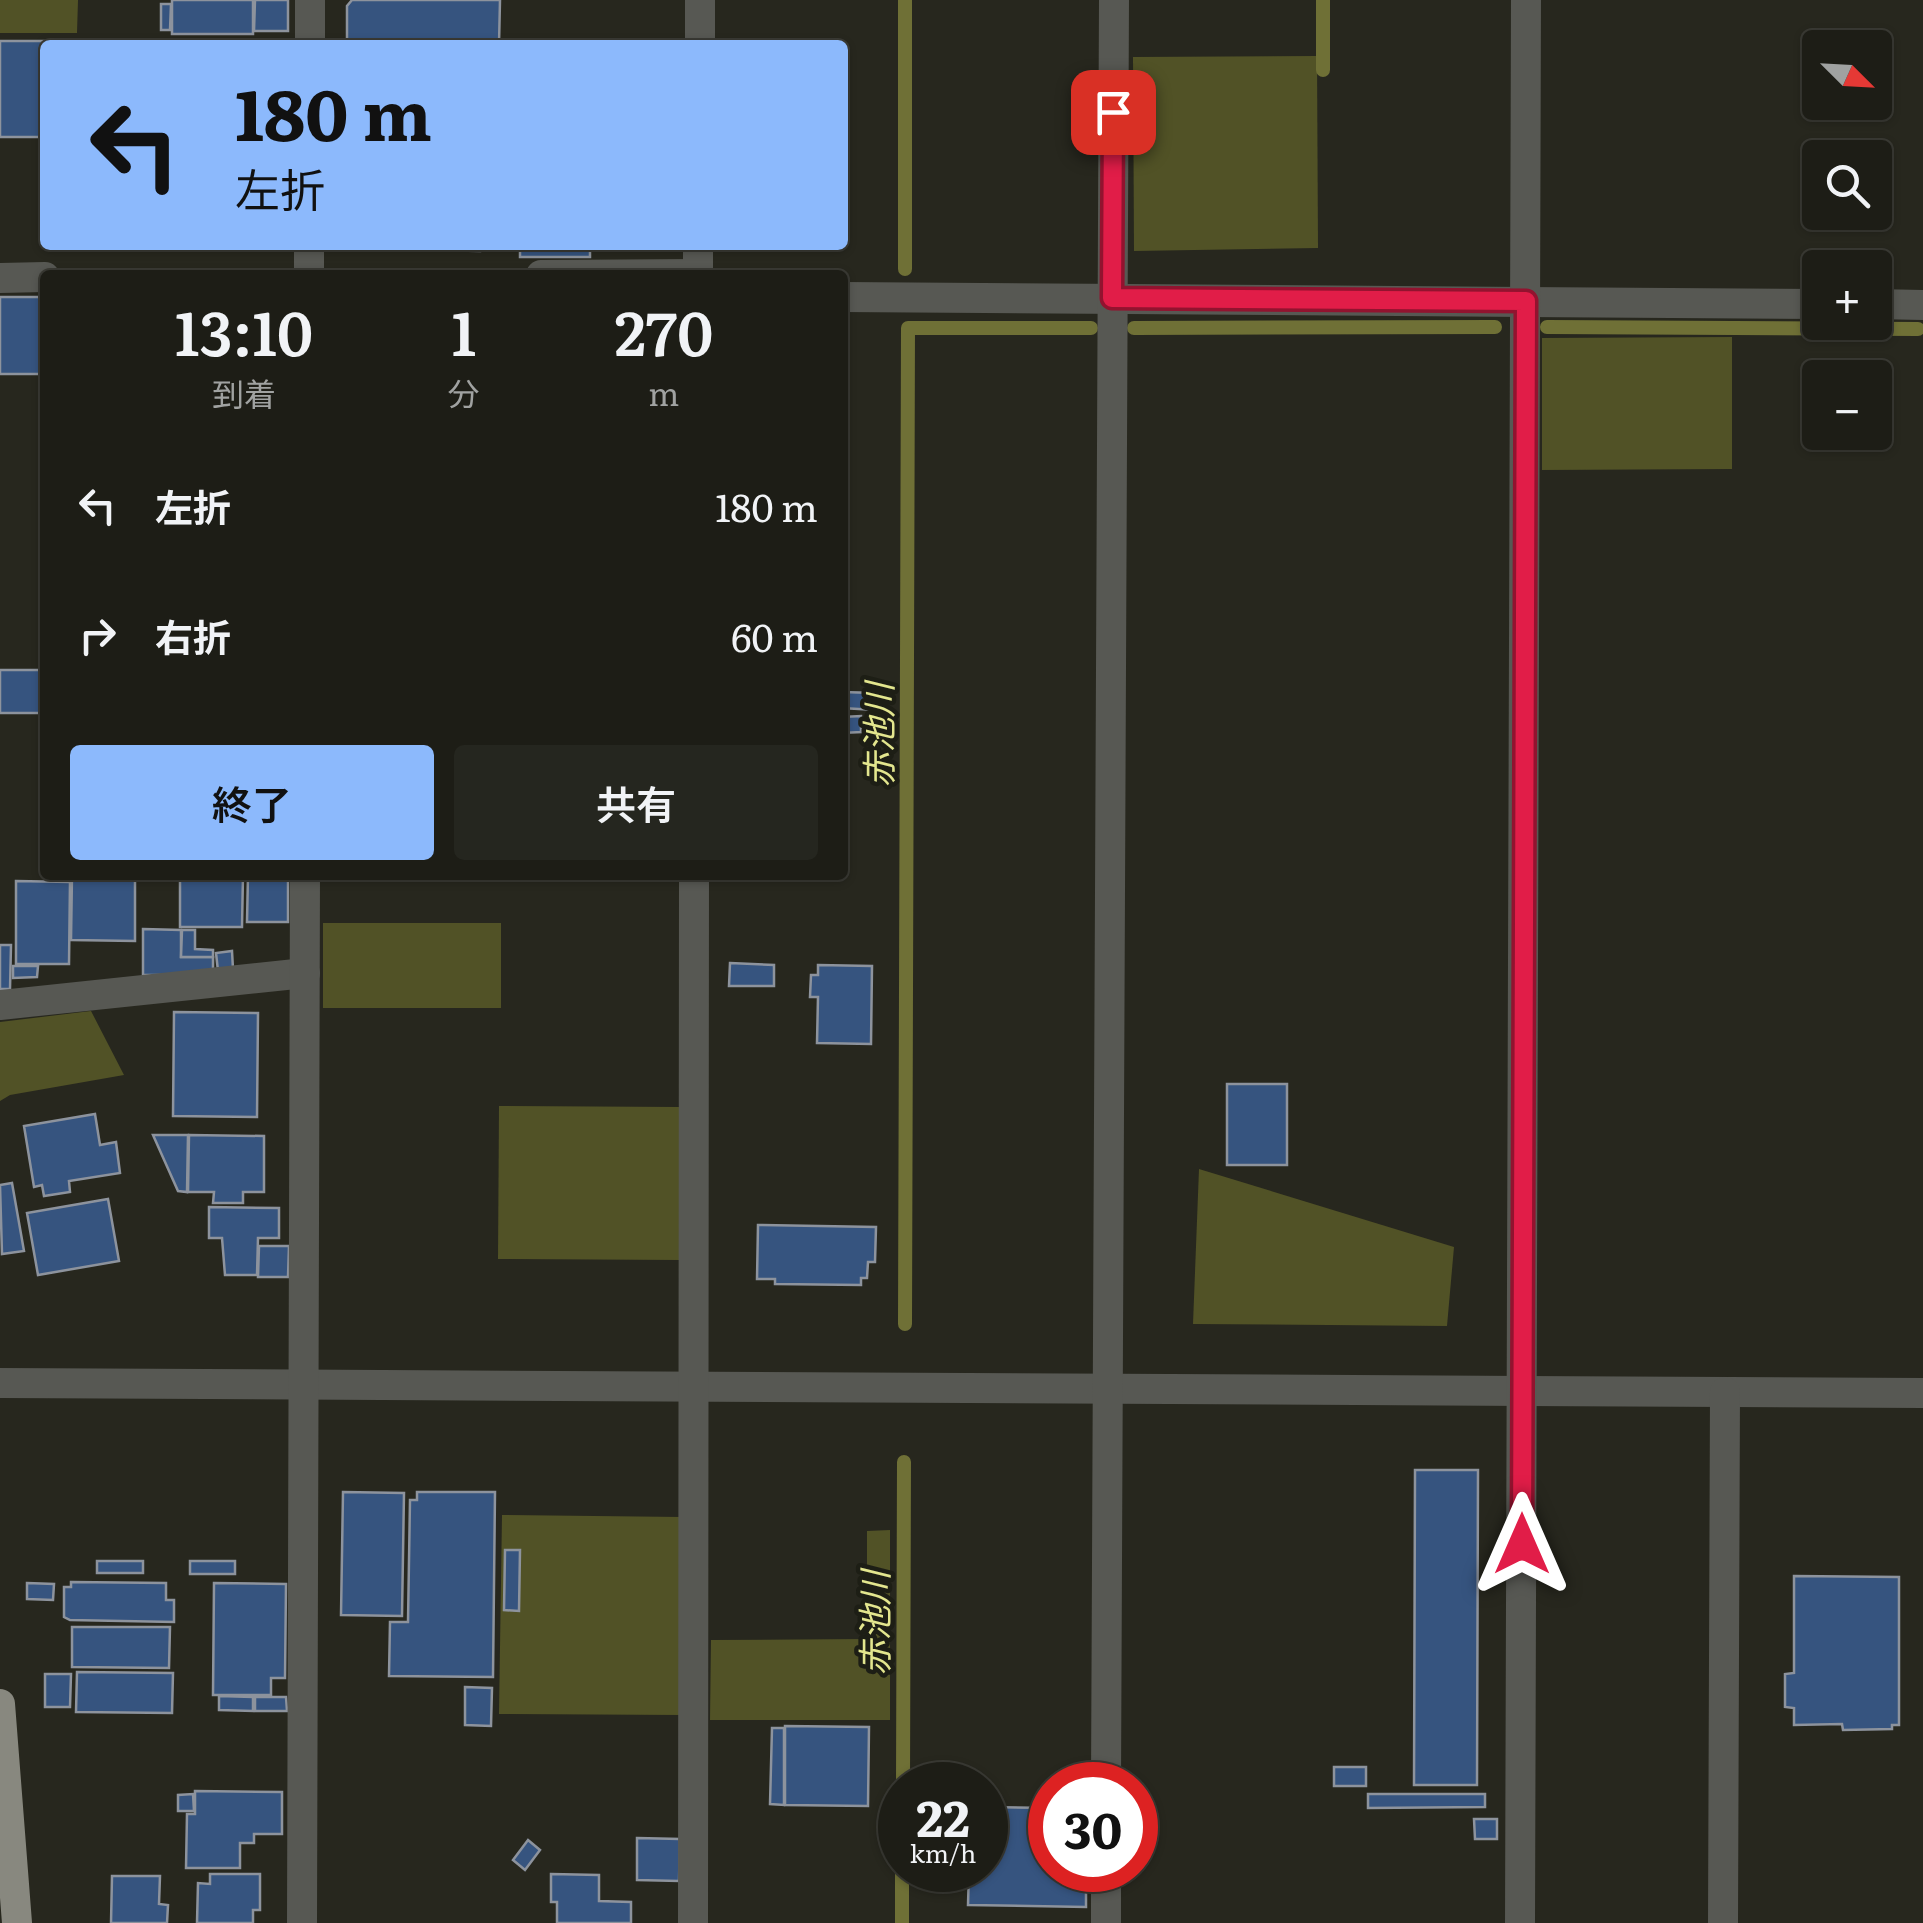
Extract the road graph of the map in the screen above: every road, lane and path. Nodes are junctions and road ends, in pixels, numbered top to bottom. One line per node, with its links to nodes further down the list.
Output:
1 (310, 0): 5 (street)
2 (700, 0): 6 (street)
3 (1114, 0): 10 (street)
4 (1526, 0): 11 (street)
5 (310, 40)
6 (700, 40)
7 (0, 278): 8 (street)
8 (40, 278)
9 (848, 296): 10 (street)
10 (1112, 298): 11 (street); 22 (street)
11 (1526, 301): 12 (street); 23 (street)
12 (1802, 304)
13 (1892, 304): 14 (street)
14 (1923, 304)
15 (305, 880): 17 (street)
16 (694, 880): 21 (street)
17 (305, 974): 18 (street); 20 (street)
18 (0, 1005)
19 (0, 1383): 20 (street)
20 (302, 1385): 21 (street); 30 (street)
21 (690, 1387): 22 (street); 31 (street)
22 (1108, 1390): 23 (street); 27 (street)
23 (1523, 1392): 24 (street); 33 (street)
24 (1725, 1392): 25 (street); 34 (street)
25 (1923, 1393)
26 (0, 1704): 29 (main road)
27 (1106, 1762)
28 (1106, 1892): 32 (street)
29 (17, 1923)
30 (302, 1923)
31 (693, 1923)
32 (1106, 1923)
33 (1520, 1923)
34 (1723, 1923)

